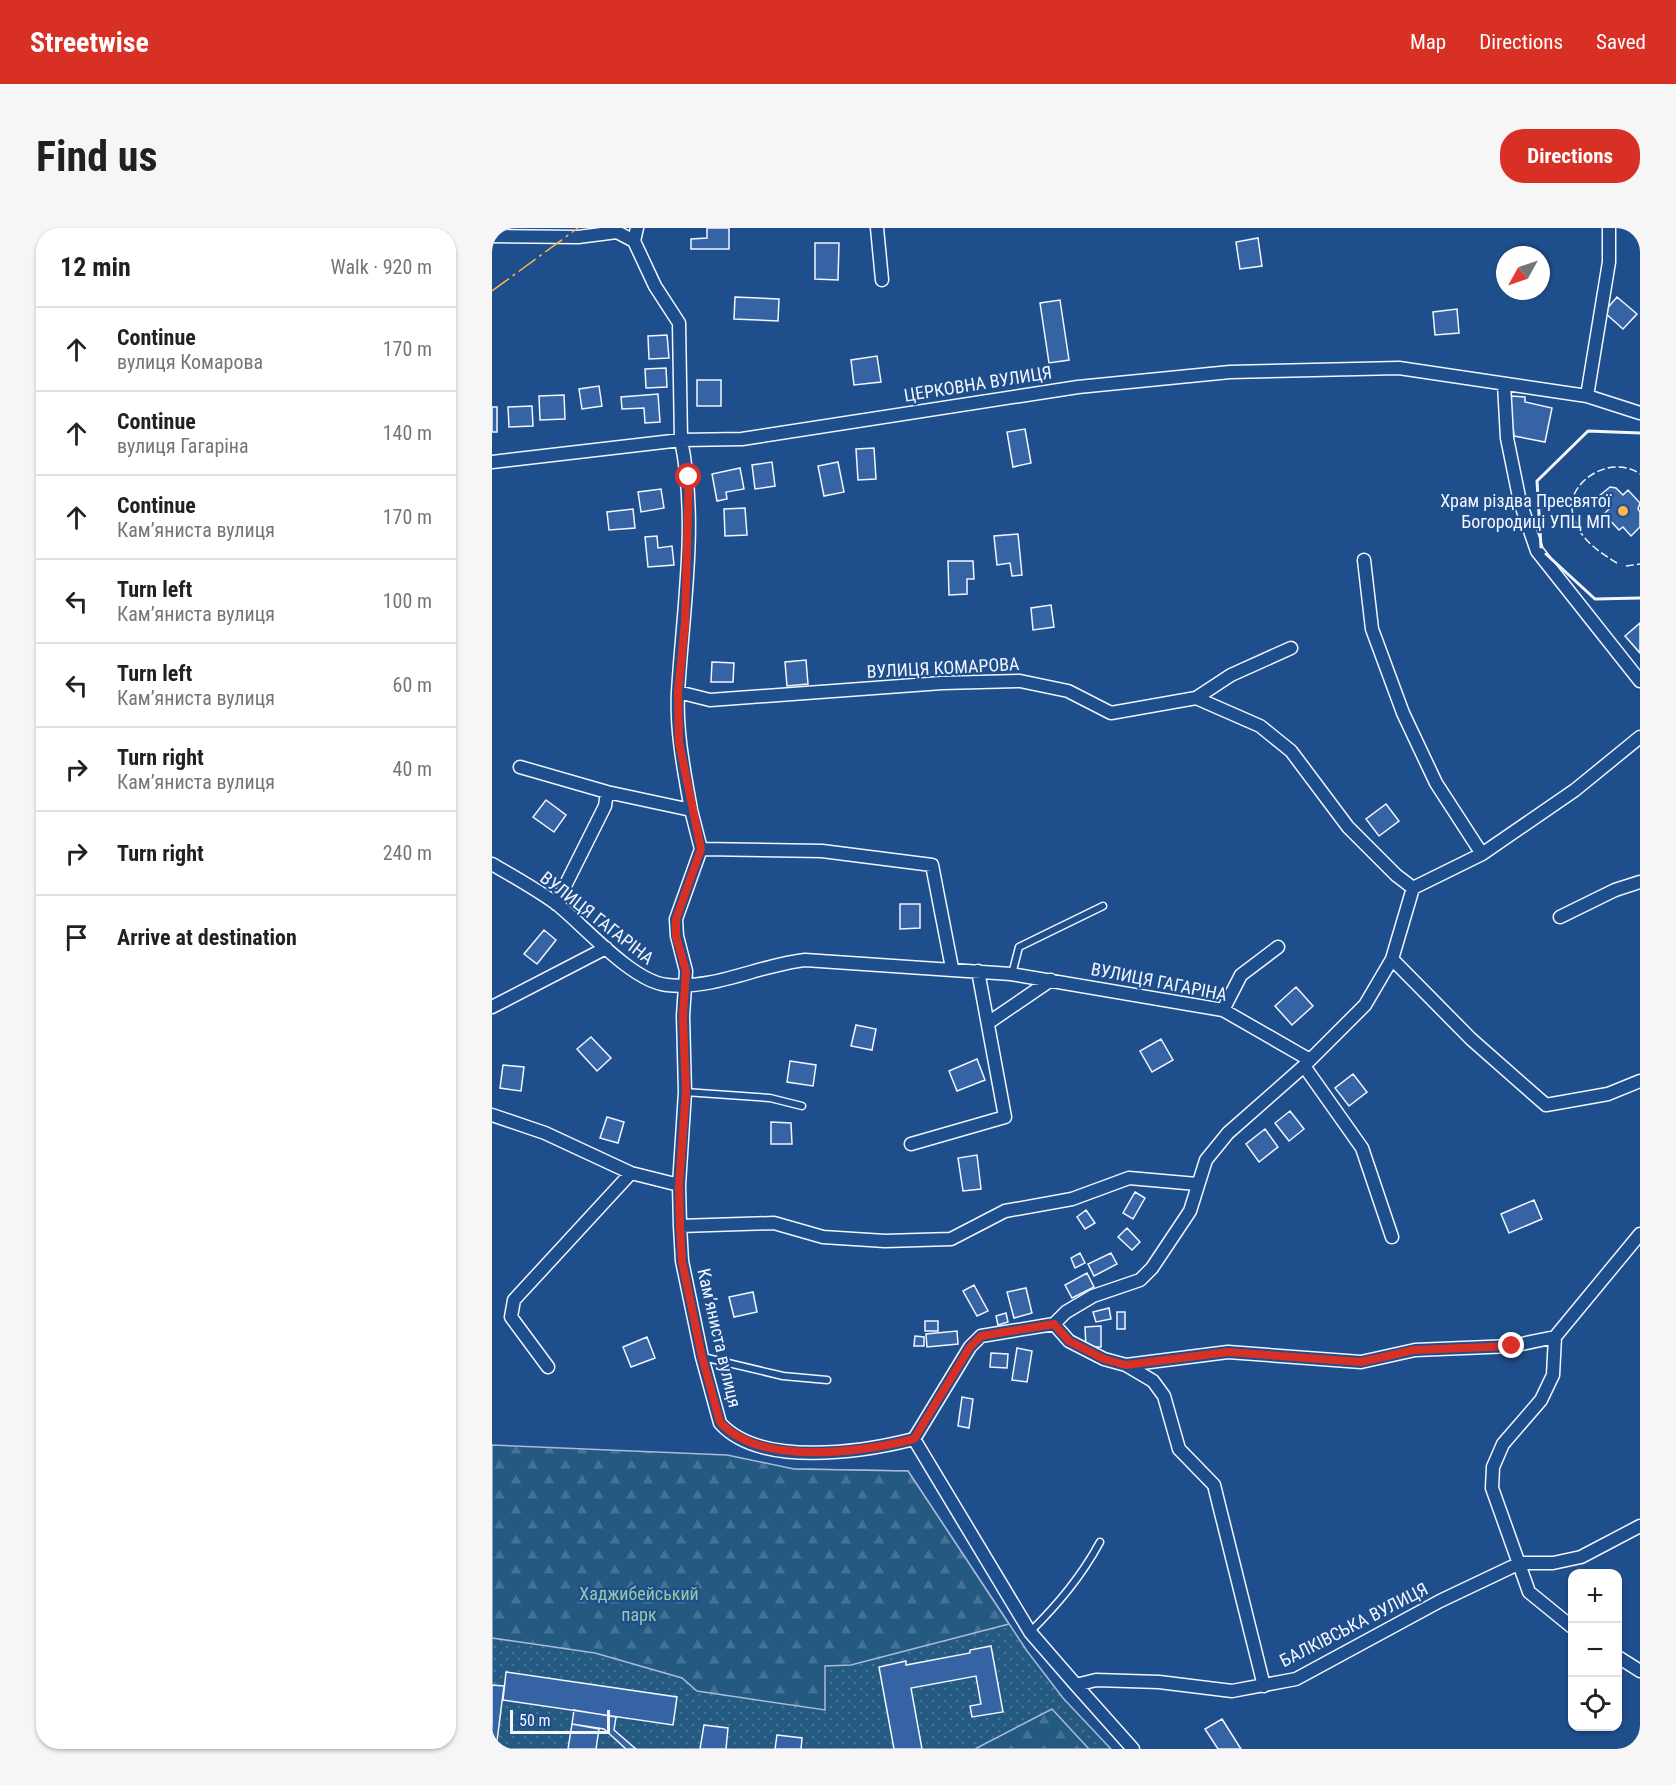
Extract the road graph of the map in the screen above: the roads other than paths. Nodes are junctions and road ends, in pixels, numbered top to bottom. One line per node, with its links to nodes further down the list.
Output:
1 (637, 228): 6 (street)
2 (877, 228): 7 (street)
3 (1609, 228): 9 (street)
4 (614, 230): 5 (street); 6 (street)
5 (492, 236)
6 (634, 241): 11 (street)
7 (882, 280)
8 (1504, 384): 9 (street, ЦЕРКОВНА ВУЛИЦЯ); 11 (street, ЦЕРКОВНА ВУЛИЦЯ); 15 (street)
9 (1587, 396): 10 (street, ЦЕРКОВНА ВУЛИЦЯ)
10 (1640, 413)
11 (681, 440): 12 (street); 16 (street)
12 (492, 462)
13 (1364, 560): 23 (street)
14 (1291, 648): 17 (street)
15 (1640, 681)
16 (678, 692): 17 (street, ВУЛИЦЯ КОМАРОВА); 21 (street)
17 (1196, 698): 26 (street)
18 (1640, 737): 23 (street)
19 (520, 767): 20 (street)
20 (607, 792): 21 (street); 27 (street)
21 (691, 810): 22 (street)
22 (701, 849): 33 (street); 37 (street, ВУЛИЦЯ ГАГАРІНА)
23 (1482, 854): 26 (street)
24 (492, 864): 27 (street, ВУЛИЦЯ ГАГАРІНА)
25 (1640, 882): 29 (street)
26 (1413, 888): 32 (street)
27 (556, 904): 31 (street, ВУЛИЦЯ ГАГАРІНА)
28 (1103, 906): 35 (lane)
29 (1560, 916)
30 (1278, 947): 39 (street)
31 (606, 948): 37 (street, ВУЛИЦЯ ГАГАРІНА); 38 (street)
32 (1392, 959): 41 (street); 42 (street)
33 (952, 968): 34 (street, ВУЛИЦЯ ГАГАРІНА); 37 (street, ВУЛИЦЯ ГАГАРІНА)
34 (978, 971): 35 (street, ВУЛИЦЯ ГАГАРІНА); 40 (street)
35 (1011, 975): 36 (street, ВУЛИЦЯ ГАГАРІНА)
36 (1052, 980): 39 (street, ВУЛИЦЯ ГАГАРІНА); 40 (street)
37 (686, 985): 43 (street, ВУЛИЦЯ ГАГАРІНА)
38 (492, 1007)
39 (1223, 1010): 41 (street, ВУЛИЦЯ ГАГАРІНА)
40 (988, 1023): 46 (street)
41 (1307, 1063): 48 (street); 52 (street)
42 (1640, 1081)
43 (686, 1092): 44 (lane); 49 (street, Камʼяниста вулиця)
44 (802, 1106)
45 (492, 1115): 47 (street)
46 (911, 1144)
47 (631, 1173): 49 (street); 57 (street)
48 (1197, 1184): 50 (street); 53 (street)
49 (679, 1185): 50 (street, Камʼяниста вулиця)
50 (680, 1226): 55 (street, Камʼяниста вулиця)
51 (1640, 1234): 54 (street)
52 (1392, 1237)
53 (1054, 1324): 56 (street); 59 (street)
54 (1555, 1337): 56 (street); 62 (street)
55 (702, 1357): 58 (lane); 59 (street, Камʼяниста вулиця)
56 (1126, 1365): 68 (street)
57 (548, 1367)
58 (827, 1380)
59 (914, 1439): 64 (street)
60 (1640, 1526): 62 (street, БАЛКІВСЬКА ВУЛИЦЯ)
61 (1100, 1542): 64 (lane)
62 (1520, 1563): 63 (street); 68 (street, БАЛКІВСЬКА ВУЛИЦЯ)
63 (1568, 1624)
64 (1030, 1632): 67 (street)
65 (1622, 1660): 66 (street)
66 (1640, 1671)
67 (1076, 1685): 68 (street, БАЛКІВСЬКА ВУЛИЦЯ); 69 (street)
68 (1264, 1686)
69 (1133, 1749)

